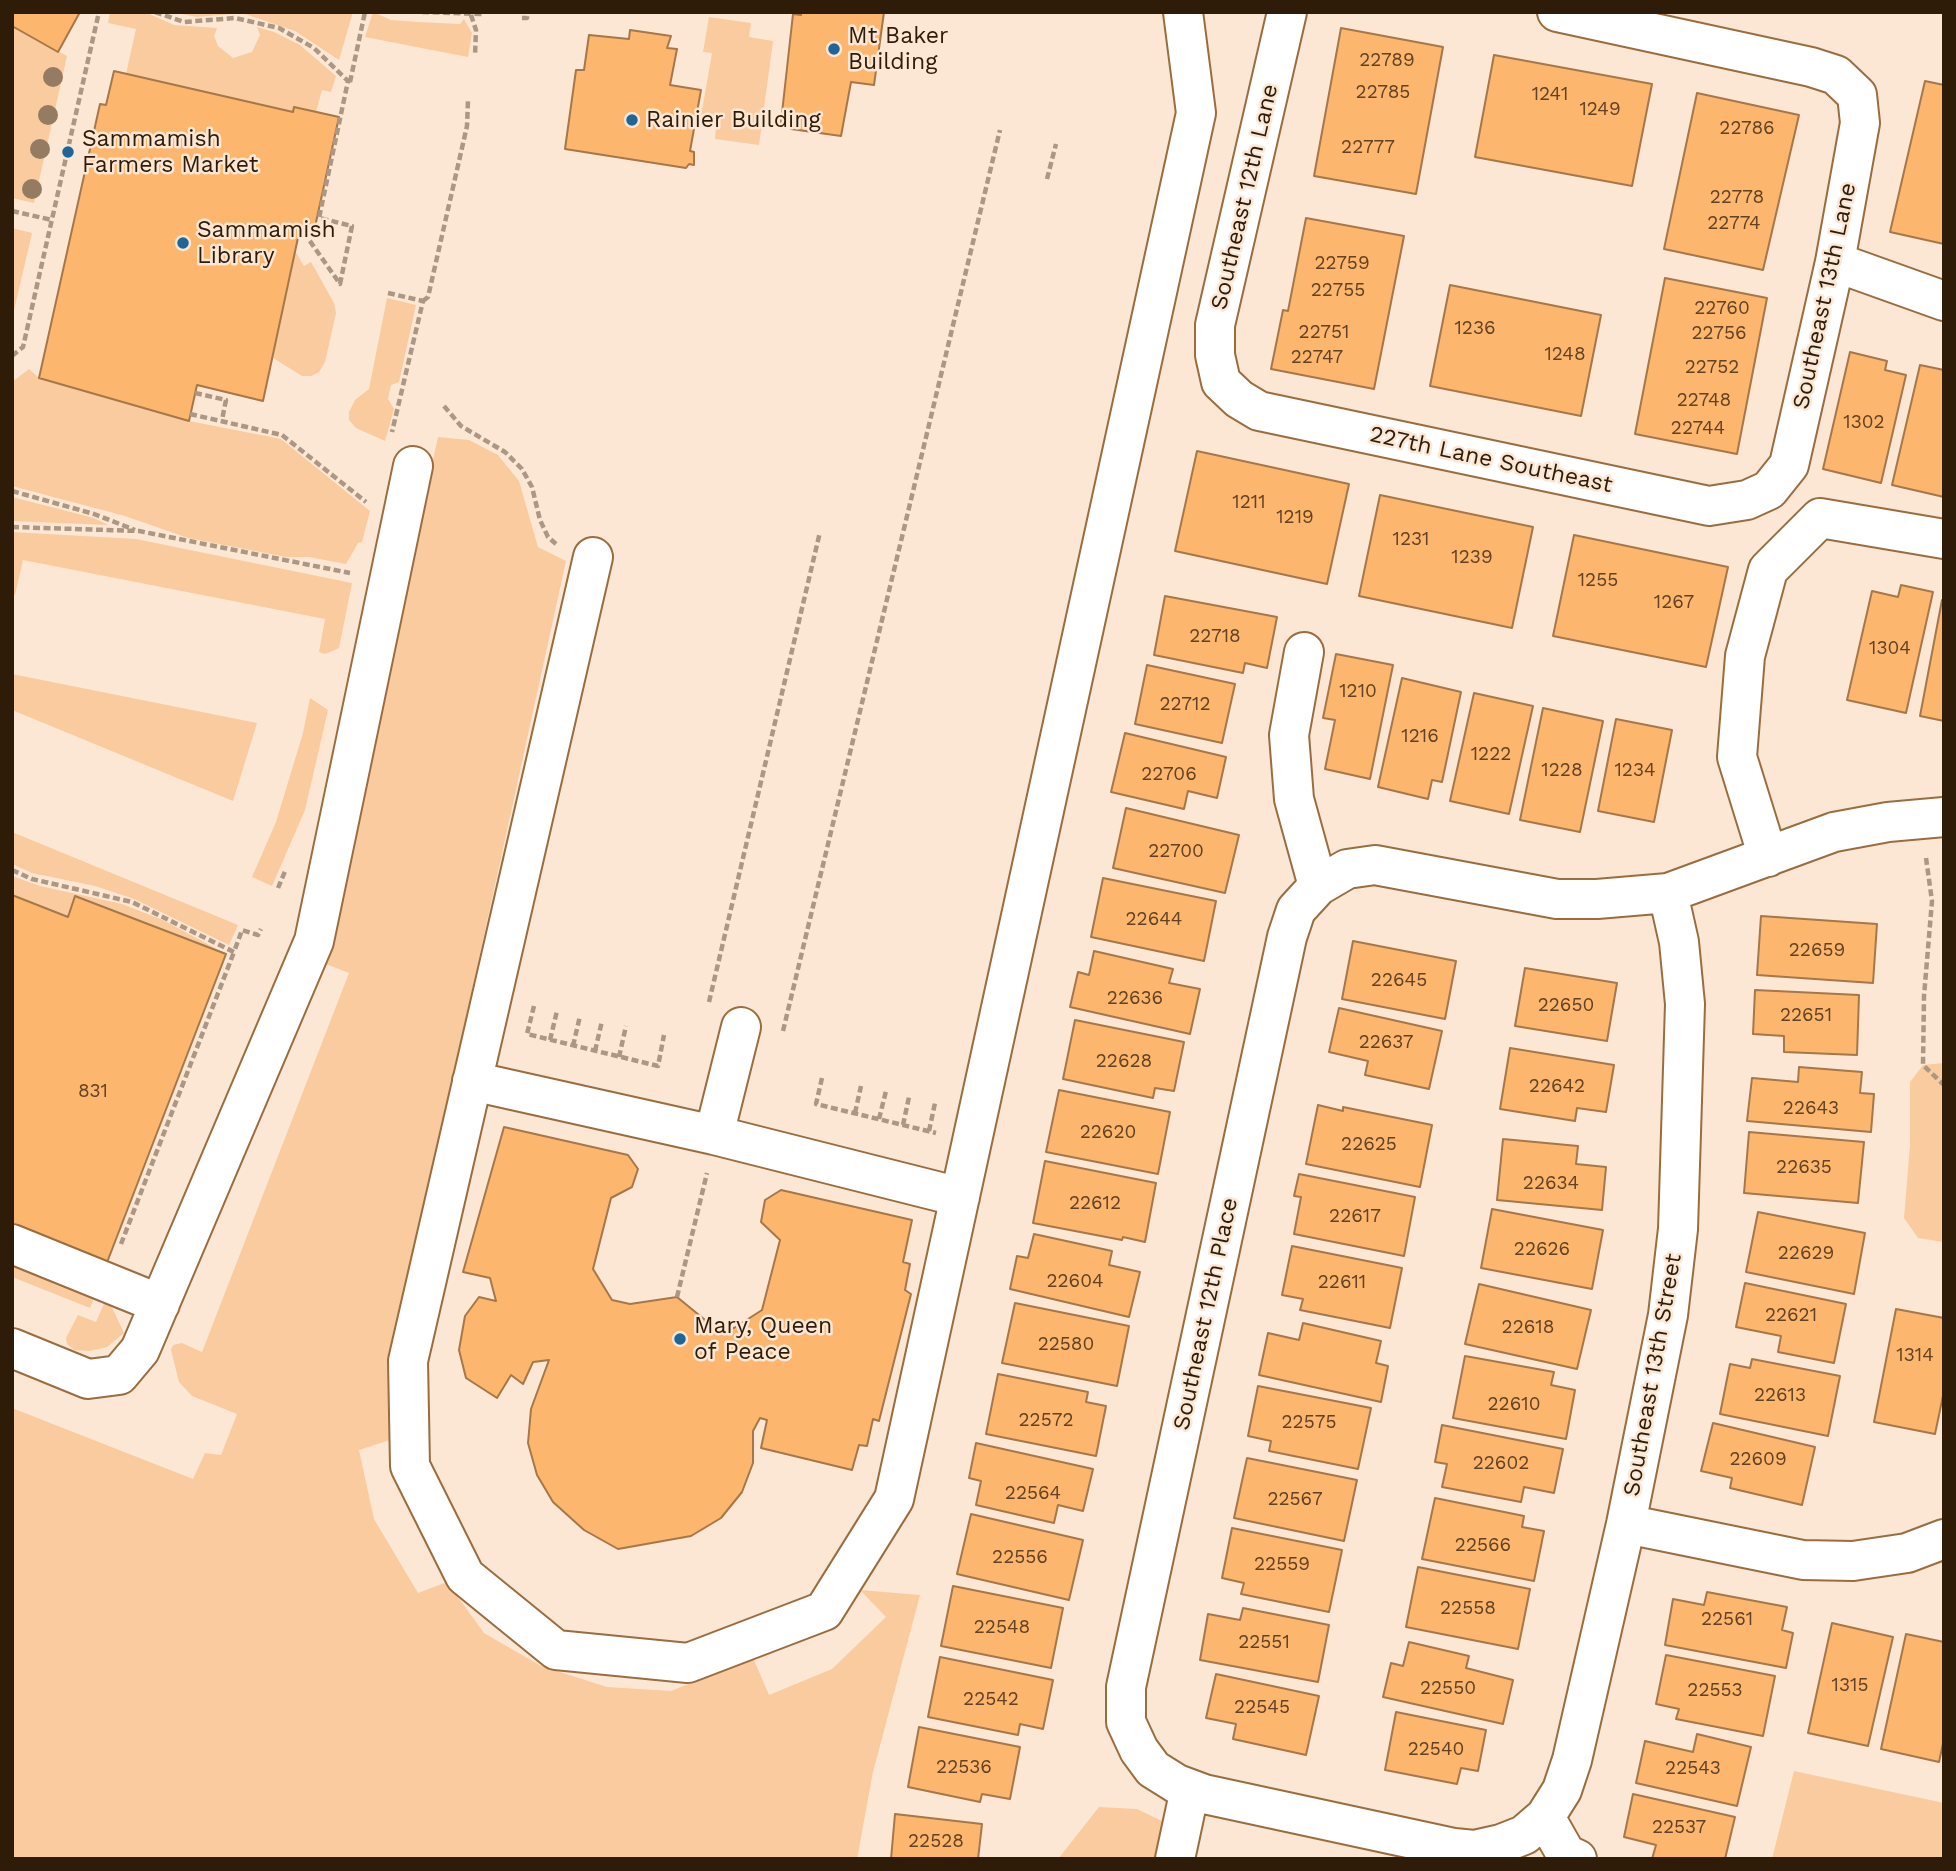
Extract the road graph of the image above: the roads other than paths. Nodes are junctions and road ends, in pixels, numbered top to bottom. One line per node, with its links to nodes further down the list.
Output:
1 (1183, 12): 19 (street)
2 (1287, 12): 6 (street, Southeast 12th Lane)
3 (1557, 12): 4 (street, Southeast 13th Lane)
4 (1835, 262): 5 (street); 8 (street, Southeast 13th Lane)
5 (1944, 302)
6 (1222, 382): 8 (street, 227th Lane Southeast)
7 (401, 453): 21 (street)
8 (1769, 490)
9 (1944, 539): 13 (street)
10 (579, 554): 17 (street)
11 (1304, 652): 14 (street)
12 (1932, 818): 13 (street, Southeast 12th Place)
13 (1768, 857): 15 (street, Southeast 12th Place)
14 (1318, 886): 15 (street, Southeast 12th Place); 25 (street, Southeast 12th Place)
15 (1668, 894): 23 (street, Southeast 13th Street)
16 (741, 1027): 18 (street)
17 (472, 1081): 18 (street); 19 (street)
18 (712, 1150): 19 (street)
19 (960, 1197)
20 (12, 1244): 21 (street)
21 (160, 1304): 22 (street)
22 (12, 1348)
23 (1626, 1524): 24 (street); 26 (street, Southeast 13th Street)
24 (1944, 1539)
25 (1190, 1789): 26 (street); 27 (street)
26 (1534, 1826): 28 (street)
27 (1175, 1859)
28 (1577, 1859)

